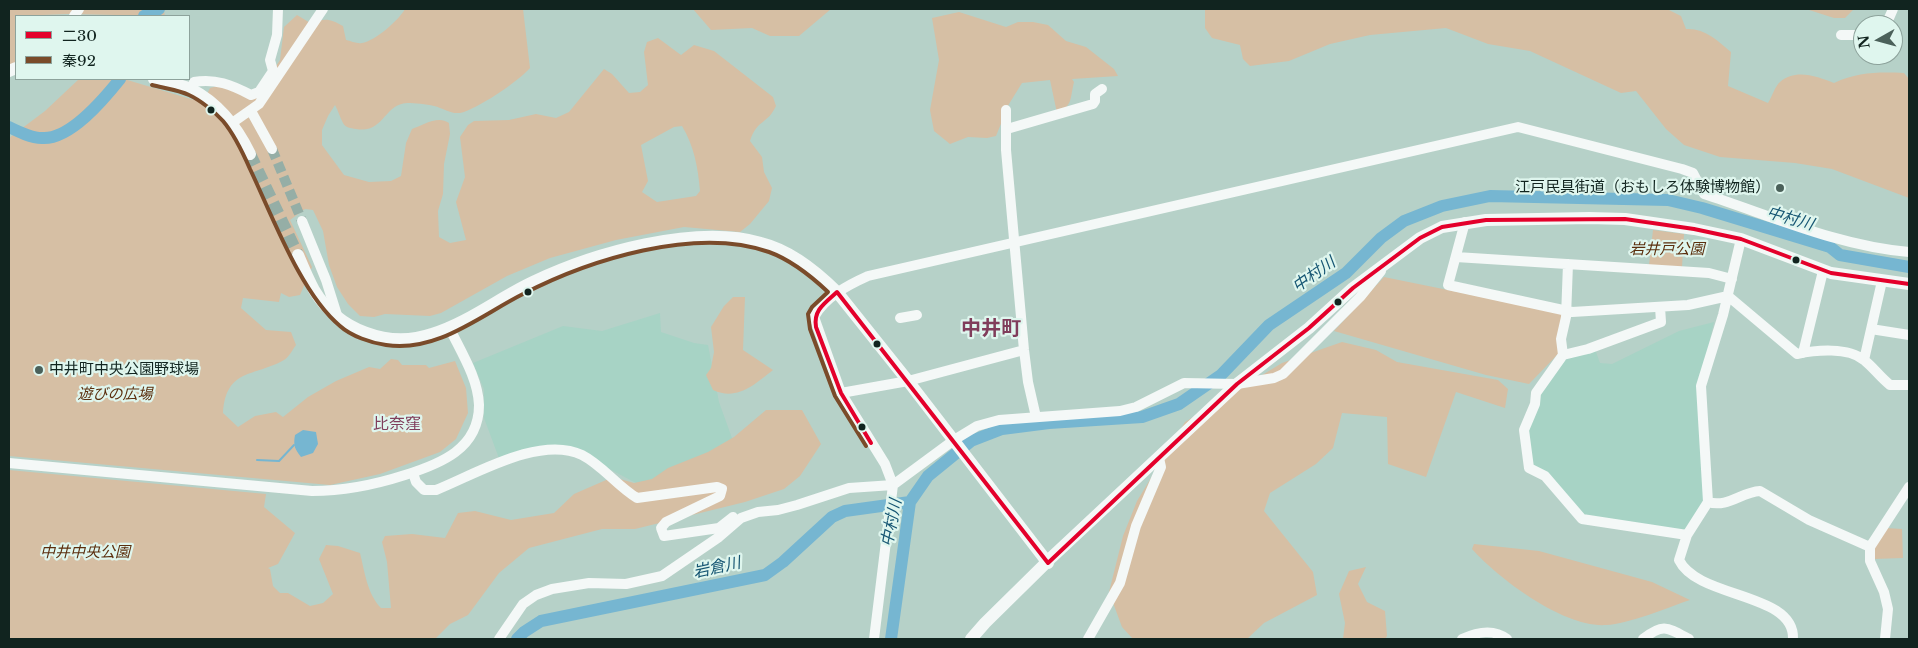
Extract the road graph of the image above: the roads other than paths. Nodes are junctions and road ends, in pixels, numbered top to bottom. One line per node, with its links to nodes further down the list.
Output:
1 (278, 9): 7 (street)
2 (323, 9): 9 (street)
3 (1841, 35): 4 (street)
4 (1853, 35)
5 (157, 80): 7 (main road)
6 (1102, 89): 11 (street)
7 (192, 90): 10 (main road)
8 (1006, 110): 11 (street)
9 (251, 111): 10 (street); 12 (street)
10 (232, 123): 13 (main road)
11 (1007, 129): 17 (street)
12 (272, 149)
13 (250, 154)
14 (302, 221): 33 (street)
15 (1465, 222): 16 (main road); 20 (street); 21 (main road)
16 (1741, 239): 23 (main road); 24 (street)
17 (1015, 241): 18 (street); 27 (street); 39 (street)
18 (1909, 252)
19 (298, 255): 33 (main road)
20 (1456, 257): 22 (street); 32 (street)
21 (1392, 258): 29 (street); 30 (main road)
22 (1568, 264): 24 (street); 32 (street)
23 (1823, 271): 25 (main road); 40 (street)
24 (1732, 279): 28 (street)
25 (1882, 281): 26 (main road); 37 (street)
26 (1909, 284)
27 (837, 292): 36 (main road); 43 (main road); 46 (street)
28 (1728, 296): 31 (street); 40 (street); 55 (street)
29 (1360, 297): 30 (street); 44 (street)
30 (1336, 302): 44 (main road)
31 (1660, 307): 32 (street); 41 (street)
32 (1566, 311): 41 (street)
33 (336, 315): 36 (main road)
34 (917, 315): 35 (street)
35 (900, 318)
36 (449, 328): 51 (street)
37 (1871, 329): 38 (street); 42 (street)
38 (1909, 335)
39 (1024, 350): 43 (street); 47 (street)
40 (1803, 352): 42 (street)
41 (1563, 355): 57 (street)
42 (1864, 360): 45 (street)
43 (908, 381): 46 (street); 48 (main road)
44 (1232, 384): 47 (street); 49 (main road)
45 (1909, 386)
46 (841, 393): 52 (street)
47 (1036, 417): 48 (street)
48 (955, 442): 52 (street); 59 (main road)
49 (1159, 458): 59 (main road); 63 (street)
50 (9, 463): 51 (street)
51 (412, 473): 56 (street)
52 (893, 486): 56 (street); 61 (street)
53 (1909, 488): 54 (street)
54 (1906, 500): 58 (street)
55 (1708, 502): 57 (street); 58 (street)
56 (766, 512): 60 (street)
57 (1686, 535): 68 (street)
58 (1870, 547): 69 (street)
59 (1048, 562): 62 (main road)
60 (499, 639)
61 (874, 639)
62 (971, 639)
63 (1088, 639)
64 (1462, 639): 65 (street)
65 (1507, 639)
66 (1643, 639): 67 (street)
67 (1689, 639)
68 (1793, 639)
69 (1885, 639)

